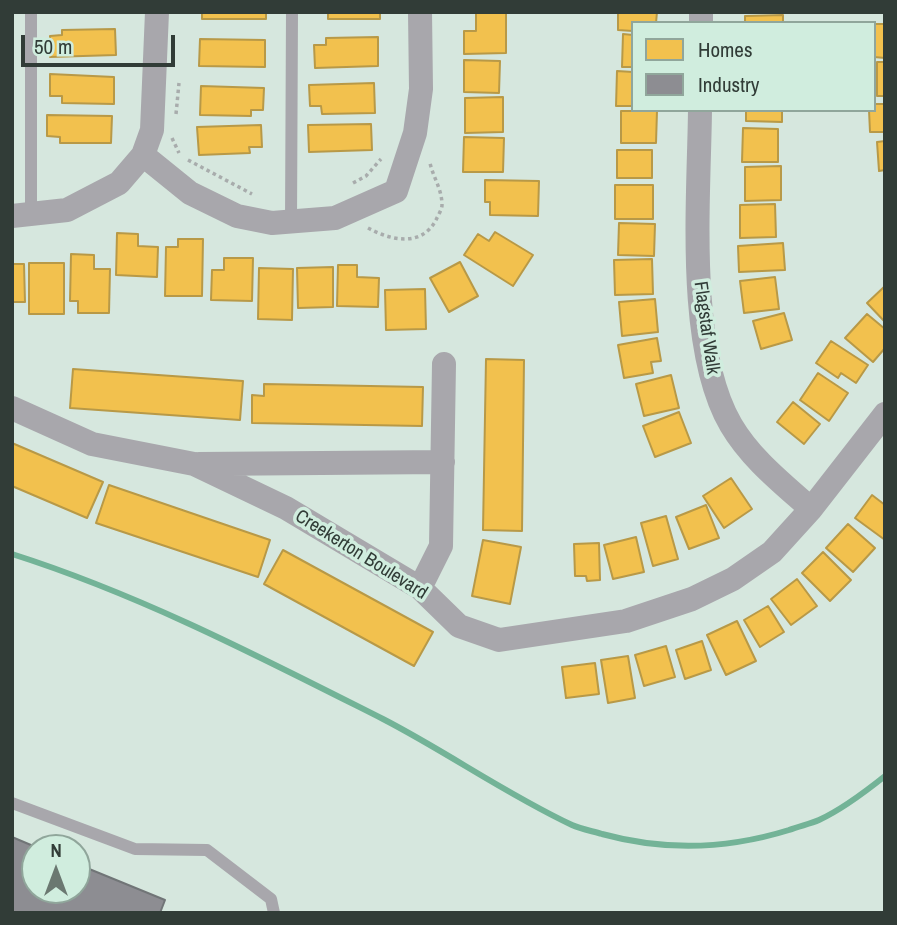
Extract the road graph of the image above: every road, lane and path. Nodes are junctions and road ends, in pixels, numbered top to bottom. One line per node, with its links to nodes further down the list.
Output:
1 (31, 12): 13 (lane)
2 (157, 12): 9 (street)
3 (292, 12): 14 (lane)
4 (420, 12): 14 (street)
5 (178, 78): 7 (path)
6 (700, 112): 20 (street, Flagstaf Walk)
7 (174, 122)
8 (173, 130): 12 (path)
9 (142, 155): 13 (street); 14 (street)
10 (382, 158): 11 (path)
11 (344, 188)
12 (251, 194)
13 (21, 215)
14 (291, 222)
15 (444, 364): 18 (street)
16 (12, 408): 19 (street, Creekerton Boulevard)
17 (885, 414): 20 (street, Creekerton Boulevard)
18 (443, 462): 19 (street); 21 (street)
19 (194, 464): 21 (street, Creekerton Boulevard)
20 (811, 509): 21 (street, Creekerton Boulevard)
21 (420, 588)
22 (12, 803): 23 (lane)
23 (274, 913)

